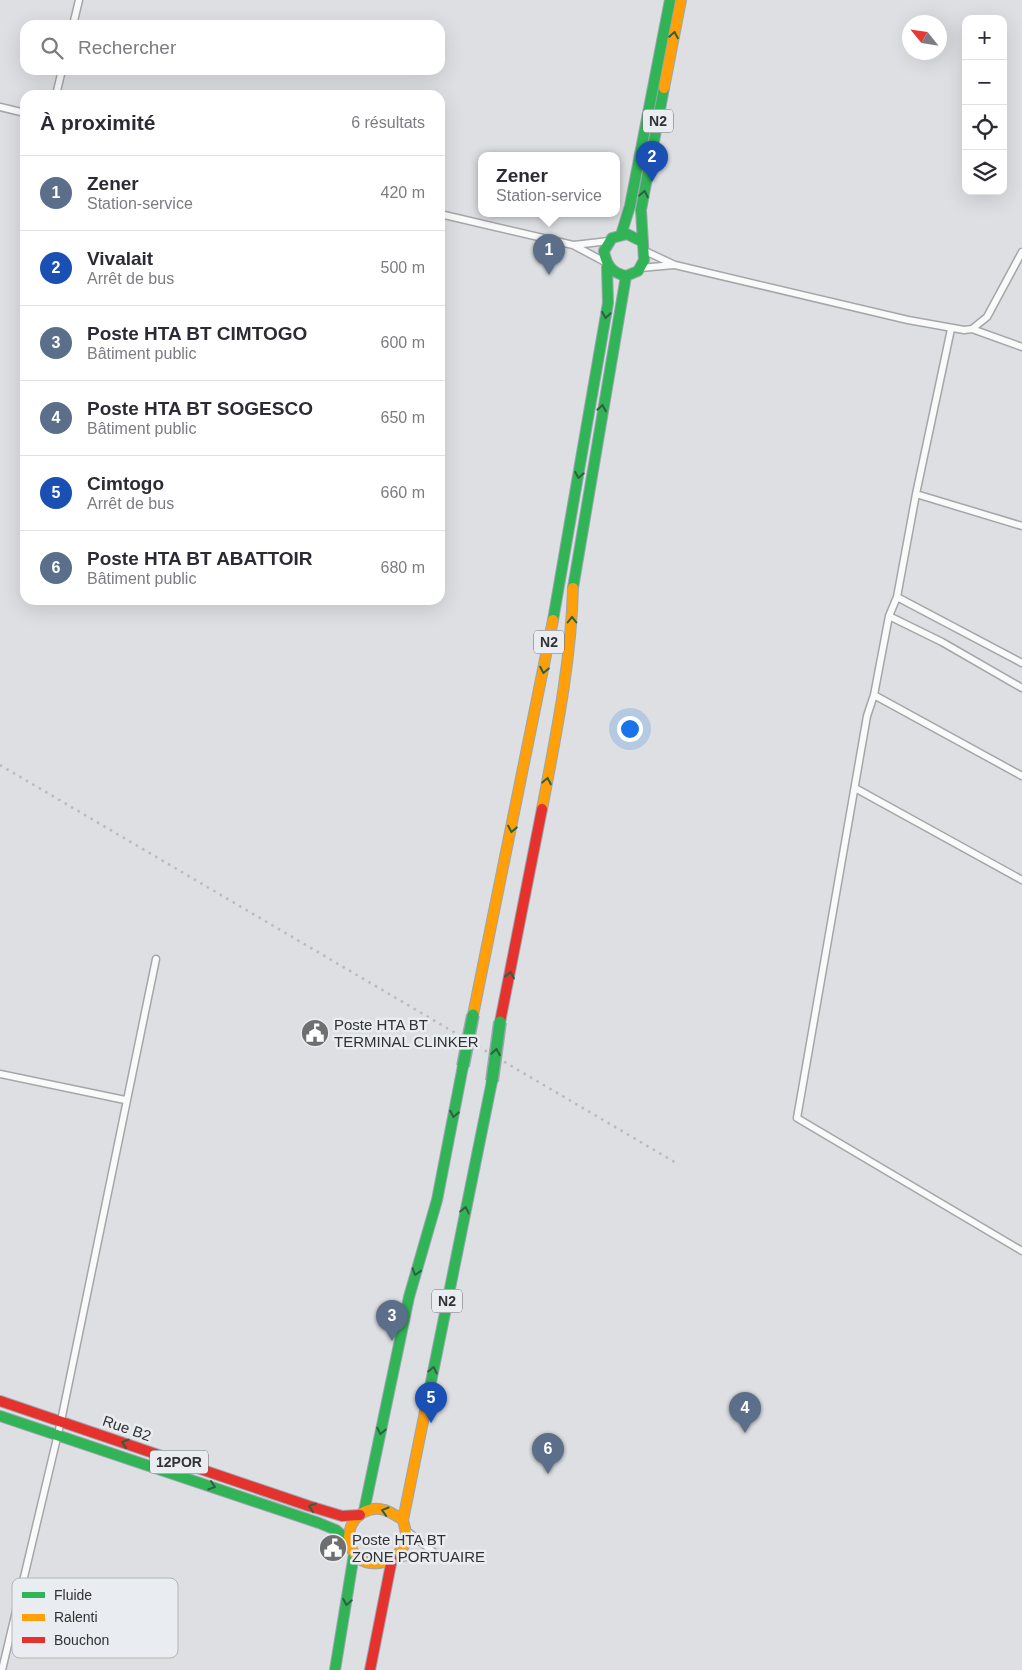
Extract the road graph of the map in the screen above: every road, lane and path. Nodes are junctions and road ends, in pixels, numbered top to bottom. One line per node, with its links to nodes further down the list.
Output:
1 (80, 0): 4 (street)
2 (670, 0): 10 (main road, N2)
3 (681, 0): 13 (main road, N2, one-way to 3)
4 (74, 20)
5 (61, 75): 6 (street)
6 (57, 90)
7 (0, 107): 8 (street)
8 (20, 112)
9 (445, 215): 12 (street)
10 (620, 235): 11 (main road); 13 (main road)
11 (609, 241): 12 (street); 15 (main road)
12 (573, 245): 15 (street)
13 (644, 247): 16 (street); 17 (main road)
14 (1022, 252): 20 (street)
15 (606, 264): 18 (main road); 40 (main road, N2, one-way to 40, bridge)
16 (675, 265): 17 (street); 19 (street)
17 (640, 268): 18 (main road)
18 (626, 276): 41 (main road, N2, one-way to 18, bridge)
19 (951, 329): 20 (street); 22 (street)
20 (972, 329): 21 (street)
21 (1022, 347)
22 (916, 494): 23 (street); 24 (street)
23 (1022, 526)
24 (897, 597): 25 (street); 26 (street)
25 (889, 616): 27 (street); 28 (street)
26 (1022, 663)
27 (1022, 688)
28 (874, 695): 29 (street); 30 (street)
29 (1022, 776)
30 (855, 788): 31 (street); 35 (street)
31 (1022, 880)
32 (156, 960): 34 (street)
33 (0, 1074): 34 (street)
34 (125, 1100): 38 (street)
35 (1022, 1250)
36 (0, 1401): 38 (main road, Rue B2 / 12POR)
37 (0, 1416): 39 (main road, Rue B2 / 12POR)
38 (61, 1421): 39 (street); 40 (main road, Rue B2 / 12POR, one-way to 38)
39 (58, 1436): 42 (main road, Rue B2 / 12POR, one-way to 42); 45 (street)
40 (362, 1513): 41 (main road, one-way to 40); 42 (main road, N2)
41 (404, 1526): 44 (main road, N2); 44 (street)
42 (349, 1541): 43 (main road)
43 (354, 1554): 44 (main road); 48 (main road, one-way to 48)
44 (394, 1559): 49 (main road, N2)
45 (24, 1578)
46 (12, 1628): 47 (street)
47 (2, 1670)
48 (335, 1670)
49 (370, 1670)

